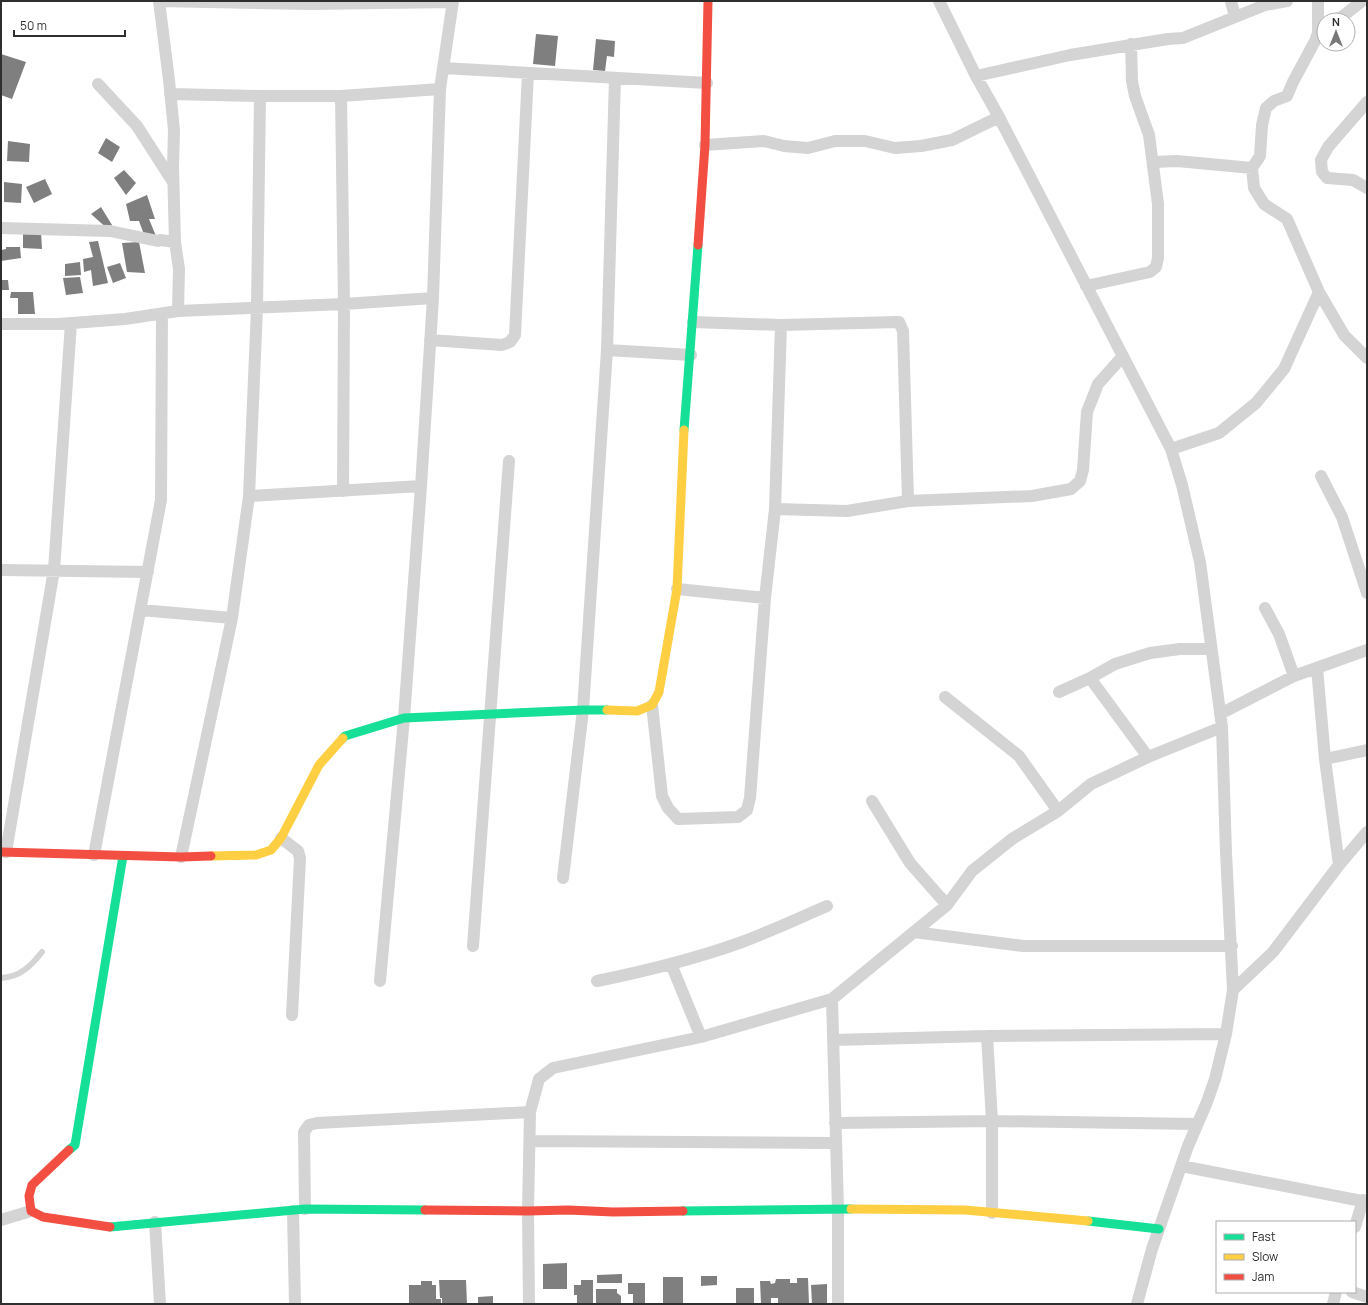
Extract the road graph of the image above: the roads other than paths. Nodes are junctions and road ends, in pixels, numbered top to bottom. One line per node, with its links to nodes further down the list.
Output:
1 (159, 1): 8 (street); 21 (street)
2 (708, 1): 18 (street)
3 (939, 1): 16 (street)
4 (1231, 1): 11 (street)
5 (1287, 1): 11 (street)
6 (1318, 1): 9 (street)
7 (1362, 1): 10 (street)
8 (453, 2): 14 (street)
9 (1319, 12)
10 (1348, 12)
11 (1235, 17): 13 (street)
12 (1316, 40): 28 (street)
13 (1131, 44): 16 (street); 27 (street)
14 (443, 68): 15 (street); 20 (street)
15 (528, 73): 17 (street); 44 (street)
16 (976, 76): 25 (street)
17 (615, 78): 18 (street); 45 (street)
18 (707, 83): 26 (street)
19 (98, 84): 29 (street)
20 (440, 89): 23 (street); 35 (street)
21 (170, 94): 22 (street); 29 (street)
22 (260, 96): 23 (street); 37 (street)
23 (341, 96): 36 (street)
24 (1367, 102): 30 (street)
25 (999, 117): 26 (street); 33 (street)
26 (705, 145): 40 (street)
27 (1153, 162): 28 (street); 33 (street)
28 (1252, 168): 34 (street)
29 (174, 183): 32 (street)
30 (1367, 188)
31 (1, 228): 32 (street)
32 (175, 242): 38 (street)
33 (1086, 286): 47 (street)
34 (1319, 292): 48 (street); 49 (street)
35 (433, 298): 36 (street); 44 (street)
36 (344, 304): 37 (street); 53 (street)
37 (257, 308): 38 (street); 54 (street)
38 (178, 311): 39 (street)
39 (162, 314): 42 (street); 59 (street)
40 (693, 322): 43 (street); 46 (street)
41 (1, 324): 42 (street)
42 (71, 324): 58 (street)
43 (782, 325): 55 (street); 56 (street)
44 (430, 340): 52 (street)
45 (606, 350): 46 (street); 74 (street)
46 (691, 355): 60 (street)
47 (1122, 356): 49 (street); 55 (street)
48 (1367, 358)
49 (1171, 449): 66 (street)
50 (509, 461): 75 (street)
51 (1321, 476): 61 (street)
52 (421, 486): 53 (street); 77 (street)
53 (343, 491): 54 (street)
54 (249, 496): 65 (street)
55 (908, 501): 56 (street)
56 (775, 509): 62 (street)
57 (1, 570): 58 (street)
58 (54, 570): 59 (street); 86 (street)
59 (148, 572): 64 (street)
60 (676, 589): 62 (street); 73 (street)
61 (1367, 593)
62 (765, 598): 73 (street)
63 (1265, 608): 69 (street)
64 (141, 610): 65 (street); 87 (street)
65 (232, 618): 89 (street)
66 (1211, 649): 70 (street); 76 (street)
67 (1367, 650): 68 (street)
68 (1317, 668): 69 (street); 81 (street)
69 (1294, 676): 76 (street)
70 (1090, 678): 71 (street); 80 (street)
71 (1059, 692)
72 (945, 697): 83 (street)
73 (652, 705): 74 (street)
74 (583, 710): 75 (street); 91 (street)
75 (490, 714): 77 (street); 95 (street)
76 (1220, 714): 78 (street)
77 (404, 718): 85 (street); 100 (street)
78 (1222, 727): 80 (street); 96 (street)
79 (1367, 750): 81 (street)
80 (1148, 757): 83 (street)
81 (1325, 759): 90 (street)
82 (872, 801): 92 (street)
83 (1058, 811): 92 (street)
84 (1367, 832): 90 (street)
85 (281, 838): 89 (street); 104 (street)
86 (3, 852): 87 (street)
87 (94, 855): 88 (street)
88 (123, 856): 89 (street); 119 (street)
89 (181, 857)
90 (1339, 865): 102 (street)
91 (563, 878)
92 (947, 905): 94 (street)
93 (827, 906): 98 (street)
94 (914, 932): 96 (street); 103 (street)
95 (473, 946)
96 (1232, 946): 102 (street)
97 (42, 952): 99 (lane)
98 (671, 964): 101 (street); 107 (street)
99 (1, 978)
100 (380, 981)
101 (597, 981)
102 (1233, 990): 105 (street)
103 (832, 999): 107 (street); 108 (street)
104 (292, 1015)
105 (1226, 1034): 106 (street); 112 (street)
106 (987, 1036): 108 (street); 110 (street)
107 (701, 1037): 109 (street)
108 (833, 1040): 111 (street)
109 (530, 1112): 113 (street); 118 (street)
110 (992, 1121): 111 (street); 112 (street); 122 (street)
111 (835, 1123): 114 (street)
112 (1197, 1124): 115 (street)
113 (530, 1141): 114 (street); 121 (street)
114 (836, 1143): 117 (street)
115 (1181, 1166): 116 (street); 126 (street)
116 (1365, 1201): 125 (street)
117 (838, 1209): 121 (street); 122 (street); 133 (street)
118 (305, 1210): 120 (street); 121 (street)
119 (32, 1211): 123 (street); 124 (street)
120 (292, 1211): 124 (street); 131 (street)
121 (528, 1211): 132 (street)
122 (992, 1213): 126 (street)
123 (1, 1220)
124 (155, 1222): 130 (street)
125 (1356, 1224)
126 (1159, 1229): 134 (street)
127 (1336, 1293): 135 (street)
128 (1356, 1293): 129 (street)
129 (1367, 1296)
130 (160, 1304)
131 (295, 1304)
132 (529, 1304)
133 (838, 1304)
134 (1137, 1304)
135 (1333, 1304)

